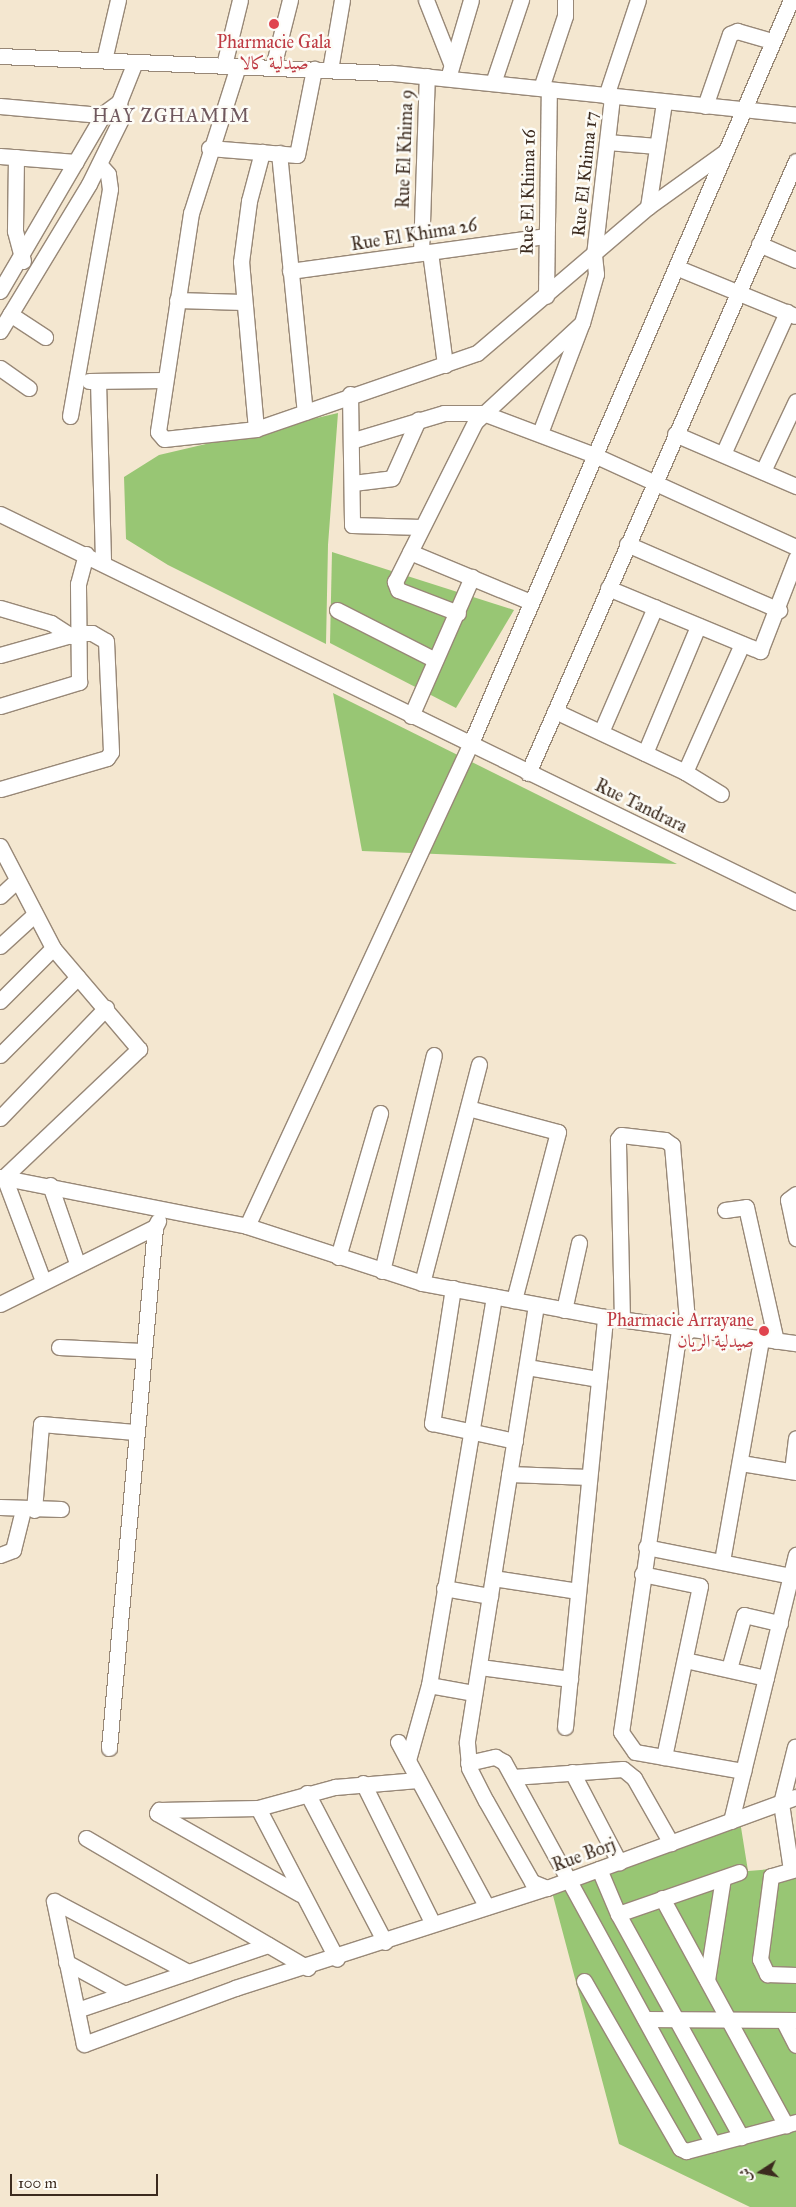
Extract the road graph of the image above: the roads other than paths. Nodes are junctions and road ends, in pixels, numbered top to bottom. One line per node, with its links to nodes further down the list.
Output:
1 (118, 0): 13 (street)
2 (240, 0): 16 (street)
3 (290, 0): 17 (street)
4 (342, 0): 19 (street)
5 (426, 0): 15 (street)
6 (471, 0): 15 (street)
7 (521, 0): 22 (street)
8 (565, 0): 23 (street, Rue El Khima 16)
9 (638, 0): 24 (street, Rue El Khima 17)
10 (791, 0): 11 (street)
11 (773, 41): 28 (street); 29 (street)
12 (0, 56): 13 (street)
13 (104, 60): 14 (street)
14 (135, 62): 16 (street); 25 (street)
15 (451, 63): 21 (street)
16 (231, 66): 17 (street); 35 (street)
17 (273, 67): 18 (street)
18 (314, 69): 19 (street); 38 (street)
19 (330, 70): 20 (street)
20 (427, 76): 21 (street); 48 (street, Rue El Khima 9)
21 (448, 78): 22 (street)
22 (494, 83): 23 (street)
23 (545, 89): 24 (street); 46 (street, Rue El Khima 16)
24 (609, 96): 26 (street); 33 (street, Rue El Khima 17)
25 (119, 102): 30 (street); 32 (street)
26 (664, 103): 28 (street); 34 (street)
27 (0, 106): 30 (street)
28 (705, 106): 29 (street)
29 (742, 110): 31 (street); 36 (street)
30 (104, 114): 32 (street); 43 (street)
31 (796, 115)
32 (121, 119): 42 (street)
33 (607, 142): 34 (street); 49 (street, Rue El Khima 17)
34 (657, 146): 45 (street)
35 (209, 148): 37 (street); 58 (street)
36 (726, 151): 45 (street); 52 (street)
37 (262, 152): 38 (street); 59 (street)
38 (279, 153): 53 (street)
39 (0, 156): 40 (street)
40 (16, 157): 43 (street); 50 (street)
41 (796, 161): 47 (street)
42 (99, 164): 44 (street); 68 (street)
43 (73, 166): 44 (street); 50 (street)
44 (89, 184): 54 (street)
45 (648, 207): 49 (street)
46 (544, 236): 48 (street, Rue El Khima 26); 57 (street, Rue El Khima 16)
47 (759, 244): 51 (street); 56 (street)
48 (426, 253): 53 (street, Rue El Khima 26); 65 (street, Rue El Khima 9)
49 (594, 255): 57 (street); 62 (street, Rue El Khima 17)
50 (19, 257): 54 (street); 55 (street)
51 (796, 260)
52 (678, 268): 56 (street); 82 (street)
53 (290, 271): 73 (street)
54 (36, 272): 60 (street)
55 (0, 291)
56 (736, 292): 61 (street); 79 (street)
57 (546, 296): 65 (street)
58 (177, 300): 59 (street); 67 (street)
59 (243, 302): 77 (street)
60 (10, 314): 63 (street); 64 (street)
61 (791, 315): 81 (street)
62 (582, 323): 74 (street); 78 (street, Rue El Khima 17)
63 (0, 331)
64 (44, 337)
65 (445, 365): 71 (street)
66 (0, 368): 70 (street)
67 (165, 380): 69 (street); 77 (street)
68 (76, 381): 69 (street); 75 (street)
69 (98, 381): 94 (street)
70 (29, 388)
71 (350, 394): 73 (street); 80 (street)
72 (796, 401): 83 (street)
73 (305, 412): 77 (street)
74 (483, 413): 76 (street); 78 (street); 88 (street)
75 (70, 416)
76 (418, 420): 80 (street); 84 (street)
77 (256, 429)
78 (540, 433): 82 (street)
79 (675, 434): 81 (street); 85 (street)
80 (354, 440): 84 (street)
81 (723, 454): 83 (street)
82 (594, 455): 85 (street); 97 (street)
83 (763, 471): 86 (street)
84 (353, 483): 88 (street)
85 (652, 483): 89 (street); 90 (street)
86 (796, 486)
87 (0, 514): 92 (street, Rue Tandrara)
88 (421, 528): 91 (street)
89 (627, 544): 96 (street); 101 (street)
90 (796, 547)
91 (410, 552): 95 (street); 102 (street)
92 (86, 554): 94 (street, Rue Tandrara); 104 (street)
93 (796, 558): 101 (street)
94 (103, 562): 110 (street, Rue Tandrara)
95 (472, 576): 97 (street); 102 (street)
96 (608, 588): 98 (street); 109 (street)
97 (531, 602): 112 (street)
98 (655, 607): 103 (street); 111 (street)
99 (0, 608): 104 (street)
100 (337, 610): 107 (street)
101 (779, 610): 105 (street)
102 (458, 614): 107 (street)
103 (698, 626): 105 (street); 113 (street)
104 (74, 635): 106 (street); 108 (street); 116 (street)
105 (742, 644): 114 (street)
106 (0, 655)
107 (435, 660): 110 (street)
108 (0, 706)
109 (555, 711): 111 (street); 115 (street)
110 (411, 716): 112 (street, Rue Tandrara)
111 (601, 732): 113 (street)
112 (470, 745): 115 (street, Rue Tandrara); 139 (street)
113 (645, 753): 114 (street)
114 (685, 772): 117 (street)
115 (528, 773): 121 (street, Rue Tandrara)
116 (0, 789)
117 (721, 794)
118 (0, 846): 119 (street)
119 (16, 881): 120 (street); 122 (street)
120 (0, 896)
121 (796, 902)
122 (34, 914): 123 (street); 124 (street)
123 (0, 946)
124 (53, 948): 125 (street); 126 (street)
125 (78, 977): 127 (street); 128 (street)
126 (0, 1001)
127 (106, 1008): 133 (street); 134 (street)
128 (0, 1055)
129 (434, 1055): 145 (street)
130 (479, 1064): 131 (street)
131 (468, 1108): 147 (street); 150 (street)
132 (380, 1113): 143 (street)
133 (0, 1118)
134 (2, 1177): 135 (street); 146 (street)
135 (50, 1184): 137 (street); 144 (street)
136 (796, 1194): 141 (street)
137 (165, 1208): 139 (street); 140 (street)
138 (724, 1210): 157 (street)
139 (247, 1226): 143 (street)
140 (155, 1227): 144 (street); 160 (street)
141 (796, 1238)
142 (579, 1242): 153 (street)
143 (338, 1257): 145 (street)
144 (78, 1263): 146 (street)
145 (382, 1271): 147 (street)
146 (43, 1281): 151 (street)
147 (422, 1283): 148 (street)
148 (453, 1288): 149 (street); 164 (street)
149 (494, 1296): 150 (street); 164 (street)
150 (514, 1300): 152 (street)
151 (0, 1304)
152 (536, 1305): 153 (street); 161 (street, Rue Borj)
153 (564, 1310): 154 (street)
154 (605, 1318): 155 (street); 162 (street)
155 (622, 1320): 156 (street); 156 (street)
156 (684, 1330): 157 (street); 174 (street)
157 (769, 1341): 158 (street); 167 (street)
158 (796, 1343)
159 (59, 1347): 160 (street)
160 (142, 1351): 163 (street)
161 (527, 1367): 162 (street); 166 (street, Rue Borj)
162 (599, 1378): 170 (street)
163 (135, 1432): 173 (street); 195 (street)
164 (469, 1433): 166 (street); 181 (street)
165 (796, 1438): 168 (street)
166 (515, 1441): 169 (street, Rue Borj)
167 (741, 1463): 168 (street); 177 (street)
168 (794, 1471)
169 (510, 1474): 170 (street); 180 (street, Rue Borj)
170 (590, 1477): 182 (street)
171 (0, 1507): 173 (street)
172 (61, 1508): 173 (street)
173 (29, 1510): 175 (street)
174 (646, 1547): 177 (street); 178 (street)
175 (0, 1555)
176 (796, 1555): 179 (street)
177 (722, 1560): 179 (street)
178 (642, 1574): 185 (street); 196 (street)
179 (791, 1576): 184 (street)
180 (493, 1578): 182 (street); 183 (street, Rue Borj)
181 (444, 1588): 183 (street); 190 (street)
182 (578, 1591): 189 (street)
183 (490, 1596): 186 (street, Rue Borj)
184 (780, 1623): 187 (street); 188 (street)
185 (685, 1660): 187 (street); 196 (street)
186 (480, 1667): 189 (street); 191 (street, Rue Borj)
187 (729, 1669): 188 (street)
188 (766, 1678): 199 (street)
189 (570, 1679): 192 (street)
190 (429, 1685): 191 (street); 197 (street)
191 (474, 1693): 198 (street, Rue Borj)
192 (564, 1727)
193 (398, 1742): 197 (street)
194 (795, 1747): 206 (street)
195 (109, 1748)
196 (664, 1757): 199 (street)
197 (408, 1760): 202 (street)
198 (468, 1763): 201 (street); 218 (street, Rue Borj)
199 (743, 1771): 208 (street)
200 (572, 1772): 201 (street); 210 (street); 212 (street)
201 (513, 1776): 217 (street)
202 (418, 1780): 203 (street); 221 (street)
203 (362, 1783): 204 (street); 223 (street)
204 (307, 1793): 207 (street); 224 (street)
205 (796, 1797): 206 (street, Rue Borj)
206 (781, 1803): 208 (street, Rue Borj); 211 (street)
207 (258, 1808): 219 (street); 219 (street)
208 (731, 1821): 210 (street, Rue Borj)
209 (86, 1838): 225 (street)
210 (671, 1843): 212 (street, Rue Borj)
211 (792, 1844): 213 (street)
212 (619, 1862): 214 (street, Rue Borj)
213 (794, 1869): 230 (street)
214 (599, 1870): 217 (street, Rue Borj); 222 (street)
215 (739, 1872): 216 (street)
216 (723, 1878): 220 (street); 231 (street)
217 (569, 1881): 218 (street, Rue Borj); 237 (street)
218 (547, 1888): 221 (street)
219 (300, 1894): 226 (street)
220 (662, 1898): 222 (street); 231 (street)
221 (487, 1907): 223 (street)
222 (618, 1914): 235 (street)
223 (433, 1924): 224 (street)
224 (385, 1942): 226 (street)
225 (268, 1945): 228 (street); 229 (street)
226 (337, 1959): 228 (street)
227 (66, 1962): 229 (street); 233 (street); 234 (street)
228 (308, 1968): 234 (street)
229 (188, 1972): 233 (street)
230 (796, 1976)
231 (707, 1980): 236 (street)
232 (584, 1981): 242 (street)
233 (125, 1994): 234 (street)
234 (77, 2010)
235 (675, 2017): 236 (street); 237 (street); 241 (street)
236 (728, 2017): 238 (street); 240 (street)
237 (645, 2018): 242 (street)
238 (790, 2020): 239 (street)
239 (796, 2046)
240 (791, 2124): 241 (street)
241 (741, 2137): 242 (street)
242 (712, 2144)

